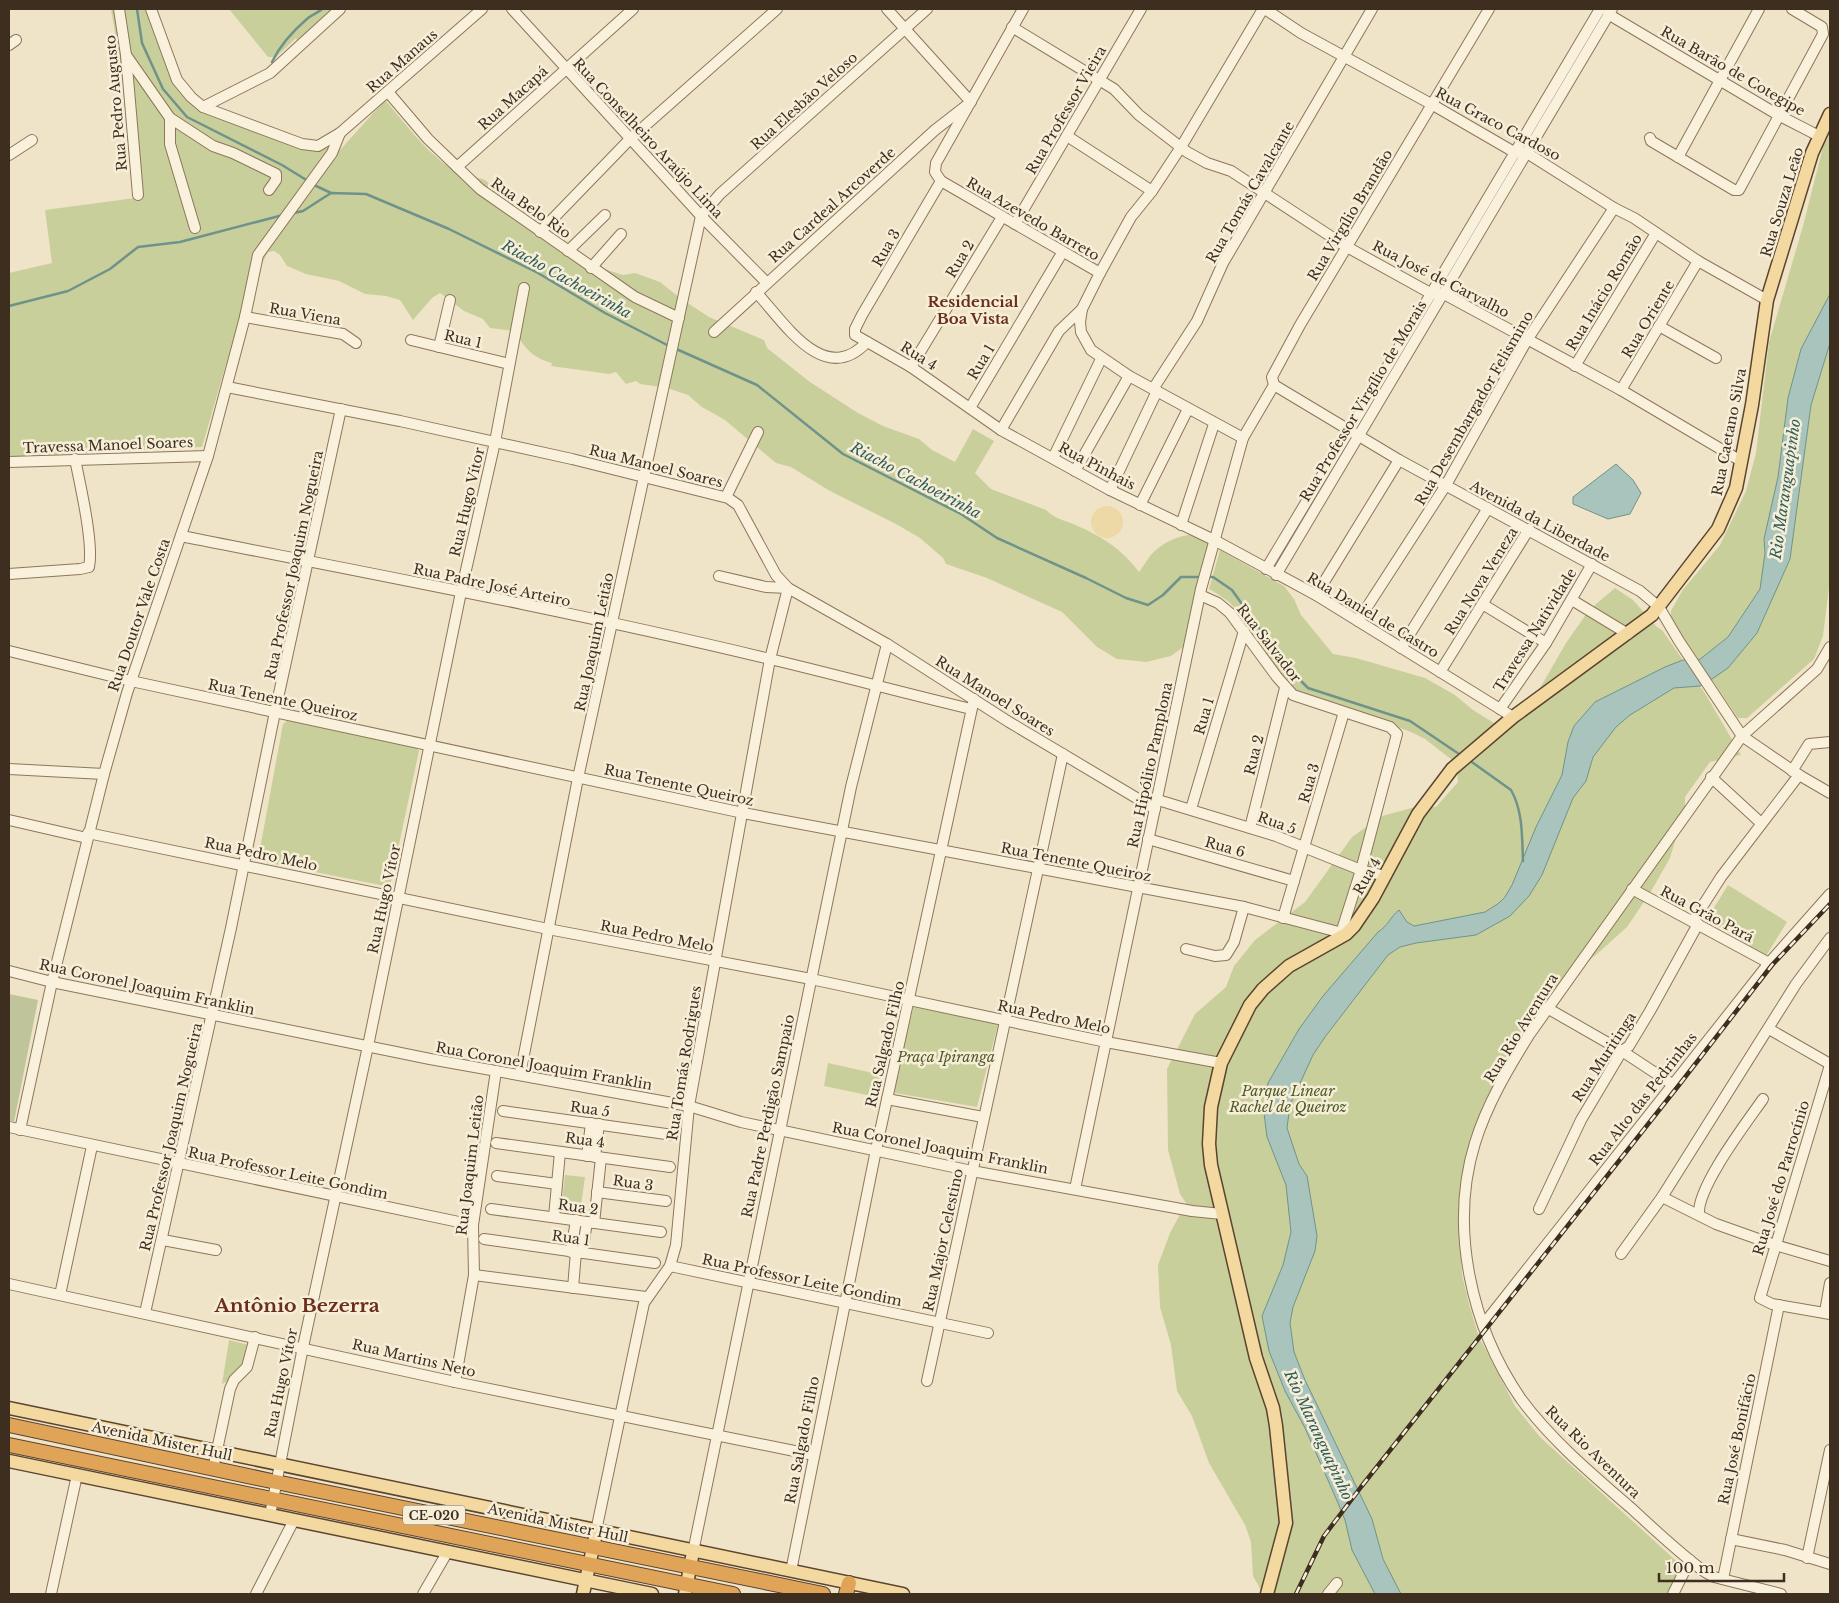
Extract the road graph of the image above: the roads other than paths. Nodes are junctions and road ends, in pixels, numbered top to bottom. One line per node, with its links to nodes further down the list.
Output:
1 (119, 9): 21 (street, Rua Pedro Augusto)
2 (151, 9): 29 (street)
3 (340, 9): 29 (street)
4 (482, 9): 26 (street, Rua Manaus)
5 (512, 9): 23 (street, Rua Conselheiro Araújo Lima)
6 (633, 9): 23 (street, Rua Macapá)
7 (777, 9): 37 (street)
8 (887, 9): 19 (street)
9 (927, 9): 19 (street, Rua Elesbão Veloso)
10 (1023, 9): 18 (street, Rua Cardeal Arcoverde)
11 (1141, 9): 24 (street, Rua Professor Vieira)
12 (1264, 9): 22 (street, Rua Graco Cardoso); 39 (street)
13 (1372, 9): 22 (street, Rua Tomás Cavalcante)
14 (1490, 9): 28 (street, Rua Virgílio Brandão)
15 (1759, 9): 25 (street)
16 (1792, 9): 31 (street)
17 (1607, 11): 20 (street, Rua Professor Virgílio de Morais); 25 (street, Rua Barão de Cotegipe)
18 (1012, 27): 24 (street, Rua José de Carvalho); 27 (street, Rua Cardeal Arcoverde)
19 (905, 30): 27 (street); 52 (street, Rua Elesbão Veloso)
20 (1589, 37): 40 (street, Rua Professor Virgílio de Morais); 41 (street, Rua Professor Virgílio de Morais)
21 (126, 55): 32 (street); 49 (street, Rua Pedro Augusto)
22 (1344, 56): 28 (street, Rua Graco Cardoso); 48 (street, Rua Tomás Cavalcante)
23 (566, 69): 37 (street, Rua Conselheiro Araújo Lima); 44 (street, Rua Macapá)
24 (1099, 80): 34 (street, Rua Professor Vieira); 39 (street, Rua José de Carvalho)
25 (1720, 80): 31 (street, Rua Barão de Cotegipe); 43 (street)
26 (388, 92): 33 (street, Rua Manaus); 44 (street, Rua Belo Rio)
27 (971, 102): 45 (street, Rua Cardeal Arcoverde); 66 (street, Rua Cardeal Arcoverde)
28 (1433, 105): 40 (street, Rua Graco Cardoso); 60 (street, Rua Virgílio Brandão)
29 (203, 107): 33 (street)
30 (1830, 114): 35 (main road, Rua Souza Leão)
31 (1780, 116): 35 (street, Rua Barão de Cotegipe); 43 (street)
32 (170, 118): 46 (street); 56 (street)
33 (340, 133): 74 (street, Rua Doutor Vale Costa)
34 (1067, 136): 47 (street); 55 (street, Rua Professor Vieira)
35 (1819, 136): 72 (main road, Rua Souza Leão)
36 (1650, 138): 43 (street)
37 (630, 139): 52 (street, Rua Conselheiro Araújo Lima); 57 (street)
38 (32, 140): 42 (street)
39 (1181, 147): 47 (street); 48 (street, Rua José de Carvalho)
40 (1514, 152): 41 (street, Rua Graco Cardoso); 54 (street, Rua Professor Virgílio de Morais)
41 (1527, 152): 50 (street, Rua Graco Cardoso); 54 (street, Rua Professor Virgílio de Morais)
42 (9, 155)
43 (1678, 157)
44 (457, 167): 57 (street, Rua Belo Rio)
45 (939, 178): 53 (street, Rua Azevedo Barreto); 77 (street, Rua 3)
46 (270, 190)
47 (1152, 191): 65 (street)
48 (1266, 193): 60 (street, Rua José de Carvalho); 93 (street, Rua Tomás Cavalcante)
49 (138, 195)
50 (1614, 208): 58 (street, Rua Graco Cardoso); 80 (street, Rua Desembargador Felismino)
51 (605, 215): 61 (street)
52 (701, 216): 66 (street, Rua Conselheiro Araújo Lima); 75 (street, Rua Joaquim Leitão)
53 (1002, 216): 55 (street, Rua Azevedo Barreto); 88 (street, Rua 2)
54 (1480, 220): 69 (street, Rua Professor Virgílio de Morais); 70 (street, Rua Professor Virgílio de Morais)
55 (1015, 224): 62 (street, Rua Azevedo Barreto)
56 (195, 228)
57 (540, 232): 61 (street, Rua Belo Rio)
58 (1656, 233): 63 (street, Rua Graco Cardoso); 87 (street, Rua Inácio Romão)
59 (621, 234): 64 (street)
60 (1347, 246): 69 (street, Rua José de Carvalho); 91 (street, Rua Virgílio Brandão)
61 (568, 251): 64 (street, Rua Belo Rio)
62 (1062, 253): 65 (street, Rua Azevedo Barreto); 95 (street, Rua 1)
63 (1698, 261): 72 (street, Rua Graco Cardoso); 76 (street, Rua Oriente)
64 (592, 268): 75 (street, Rua Belo Rio)
65 (1100, 273): 73 (street, Rua Azevedo Barreto)
66 (767, 283): 68 (street, Rua Cardeal Arcoverde)
67 (524, 288): 86 (street, Rua Hugo Vítor)
68 (756, 292): 78 (street, Rua Cardeal Arcoverde); 81 (street)
69 (1432, 294): 70 (street, Rua José de Carvalho); 89 (street, Rua Professor Virgílio de Morais)
70 (1444, 294): 80 (street, Rua José de Carvalho); 89 (street, Rua Professor Virgílio de Morais)
71 (450, 300): 83 (street)
72 (1767, 300): 108 (main road, Rua Caetano Silva)
73 (1082, 309): 85 (street, Rua Azevedo Barreto); 99 (street)
74 (245, 317): 82 (street, Rua Viena); 92 (street, Rua Doutor Vale Costa)
75 (678, 323): 111 (street, Rua Joaquim Leitão)
76 (1659, 326): 84 (street); 94 (street, Rua Oriente)
77 (855, 329): 81 (street, Rua 4)
78 (714, 332)
79 (411, 340): 83 (street, Rua 1)
80 (1527, 340): 87 (street, Rua José de Carvalho); 112 (street, Rua Desembargador Felismino)
81 (867, 342): 88 (street, Rua 4)
82 (356, 344)
83 (439, 347): 86 (street, Rua 1)
84 (1716, 358)
85 (1102, 359): 90 (street, Rua Azevedo Barreto); 105 (street)
86 (508, 364): 103 (street, Rua Hugo Vítor)
87 (1575, 366): 94 (street, Rua José de Carvalho)
88 (911, 367): 95 (street, Rua 4)
89 (1392, 370): 101 (street, Rua Professor Virgílio de Morais)
90 (1129, 376): 93 (street, Rua Azevedo Barreto); 110 (street)
91 (1274, 385): 101 (street, Avenida da Liberdade); 102 (street, Rua Virgílio Brandão)
92 (227, 387): 96 (street, Rua Manoel Soares); 104 (street, Rua Doutor Vale Costa)
93 (1155, 390): 97 (street, Rua Azevedo Barreto); 113 (street, Rua Tomás Cavalcante)
94 (1621, 390): 108 (street, Rua José de Carvalho)
95 (970, 408): 99 (street, Rua Pinhais)
96 (341, 409): 103 (street, Rua Manoel Soares); 121 (street, Rua Professor Joaquim Nogueira)
97 (1188, 409): 98 (street, Rua Azevedo Barreto); 115 (street)
98 (1214, 424): 102 (street, Rua Azevedo Barreto); 117 (street)
99 (1001, 430): 105 (street, Rua Pinhais)
100 (758, 432): 114 (street)
101 (1354, 433): 107 (street, Avenida da Liberdade); 123 (street, Rua Professor Virgílio de Morais); 125 (street, Rua Professor Virgílio de Morais)
102 (1244, 438): 120 (street, Rua Hipólito Pamplona)
103 (494, 442): 111 (street, Rua Manoel Soares); 128 (street, Rua Hugo Vítor)
104 (208, 456): 106 (street, Travessa Manoel Soares); 119 (street, Rua Doutor Vale Costa)
105 (1053, 458): 110 (street, Rua Pinhais)
106 (75, 459): 109 (street, Travessa Manoel Soares); 124 (street)
107 (1399, 460): 112 (street, Avenida da Liberdade); 130 (street)
108 (1741, 461): 133 (main road, Rua Caetano Silva)
109 (9, 462)
110 (1075, 471): 113 (street, Rua Pinhais)
111 (644, 476): 114 (street, Rua Manoel Soares); 135 (street, Rua Joaquim Leitão)
112 (1446, 486): 116 (street, Avenida da Liberdade); 134 (street, Rua Desembargador Felismino)
113 (1110, 490): 115 (street, Rua Pinhais)
114 (726, 497): 127 (street, Rua Manoel Soares)
115 (1140, 505): 117 (street, Rua Pinhais)
116 (1488, 508): 118 (street, Avenida da Liberdade); 141 (street)
117 (1181, 526): 120 (street, Rua Pinhais)
118 (1529, 529): 122 (street, Avenida da Liberdade); 132 (street, Rua Nova Veneza)
119 (181, 536): 121 (street, Rua Padre José Arteiro); 146 (street, Rua Doutor Vale Costa)
120 (1216, 541): 123 (street, Rua Daniel de Castro); 129 (street, Rua Hipólito Pamplona)
121 (309, 562): 128 (street, Rua Padre José Arteiro); 151 (street, Rua Professor Joaquim Nogueira)
122 (1592, 564): 131 (street, Travessa Natividade); 133 (street, Avenida da Liberdade)
123 (1266, 569): 125 (street, Rua Daniel de Castro)
124 (9, 574)
125 (1276, 575): 130 (street, Rua Daniel de Castro)
126 (718, 576): 127 (street)
127 (788, 588): 138 (street, Rua Manoel Soares); 143 (street, Rua Tomás Rodrigues)
128 (461, 592): 135 (street, Rua Padre José Arteiro); 157 (street, Rua Hugo Vítor)
129 (1201, 592): 136 (street, Rua Salvador); 165 (street, Rua Hipólito Pamplona)
130 (1316, 595): 134 (street, Rua Daniel de Castro)
131 (1572, 600): 137 (street); 139 (street, Travessa Natividade)
132 (1484, 604): 139 (street); 145 (street, Rua Nova Veneza)
133 (1659, 607): 137 (main road, Rua 4); 154 (street, Avenida da Liberdade)
134 (1358, 621): 141 (street, Rua Daniel de Castro)
135 (611, 624): 143 (street, Rua Padre José Arteiro); 163 (street, Rua Joaquim Leitão)
136 (1244, 631): 148 (street, Rua Salvador); 166 (street, Rua 1)
137 (1628, 634): 153 (main road, Rua 4)
138 (887, 644): 147 (street, Rua Padre Perdigão Sampaio); 149 (street, Rua Manoel Soares)
139 (1546, 644): 150 (street, Travessa Natividade)
140 (1830, 647): 144 (street, Rua Rio Aventura)
141 (1400, 648): 145 (street, Rua Daniel de Castro)
142 (9, 651): 146 (street, Rua Tenente Queiroz)
143 (770, 659): 147 (street, Rua Padre José Arteiro); 167 (street, Rua Tomás Rodrigues)
144 (1827, 663): 154 (street, Rua Rio Aventura)
145 (1440, 672): 150 (street, Rua Daniel de Castro)
146 (131, 681): 151 (street, Rua Tenente Queiroz); 161 (street, Rua Doutor Vale Costa)
147 (875, 687): 149 (street, Rua Padre José Arteiro); 171 (street, Rua Padre Perdigão Sampaio)
148 (1285, 688): 152 (street, Rua Salvador); 170 (street, Rua 2)
149 (972, 704): 158 (street, Rua Manoel Soares); 175 (street, Rua Salgado Filho)
150 (1500, 710): 153 (street, Rua Daniel de Castro)
151 (275, 712): 157 (street, Rua Tenente Queiroz); 176 (street, Rua Professor Joaquim Nogueira)
152 (1344, 712): 155 (street, Rua Salvador); 174 (street, Rua 3)
153 (1513, 717): 179 (main road, Rua 4)
154 (1742, 736): 160 (street); 162 (street, Rua Rio Aventura)
155 (1397, 737): 178 (street, Rua 4)
156 (1830, 742): 160 (street, Rua Muritinga)
157 (429, 746): 163 (street, Rua Tenente Queiroz); 184 (street, Rua Hugo Vítor)
158 (1062, 754): 165 (street, Rua Manoel Soares); 177 (street, Rua Major Celestino)
159 (9, 769): 161 (street)
160 (1795, 773): 164 (street); 169 (street, Rua Muritinga)
161 (104, 774): 172 (street, Rua Doutor Vale Costa)
162 (1711, 777): 169 (street); 182 (street, Rua Rio Aventura)
163 (578, 778): 167 (street, Rua Tenente Queiroz); 188 (street, Rua Joaquim Leitão)
164 (1830, 793)
165 (1157, 804): 166 (street, Rua 5); 173 (street, Rua Hipólito Pamplona)
166 (1191, 810): 170 (street, Rua 5)
167 (743, 814): 171 (street, Rua Tenente Queiroz); 192 (street, Rua Tomás Rodrigues)
168 (9, 820): 172 (street, Rua Pedro Melo)
169 (1761, 823): 187 (street, Rua Muritinga)
170 (1250, 828): 174 (street, Rua 5)
171 (842, 832): 175 (street, Rua Tenente Queiroz); 195 (street, Rua Padre Perdigão Sampaio)
172 (88, 835): 176 (street, Rua Pedro Melo); 196 (street, Rua Doutor Vale Costa)
173 (1148, 839): 180 (street, Rua 6); 181 (street, Rua Hipólito Pamplona)
174 (1305, 849): 178 (street, Rua 5); 180 (street, Rua 3)
175 (940, 850): 177 (street, Rua Tenente Queiroz); 197 (street, Rua Salgado Filho)
176 (245, 864): 184 (street, Rua Pedro Melo); 199 (street, Rua Professor Joaquim Nogueira)
177 (1038, 868): 181 (street, Rua Tenente Queiroz); 200 (street, Rua Major Celestino)
178 (1361, 870): 179 (street, Rua 5); 189 (street, Rua 4)
179 (1385, 876): 189 (main road, Rua 4)
180 (1294, 881): 186 (street, Rua 3)
181 (1138, 887): 185 (street, Rua Tenente Queiroz); 202 (street, Rua Hipólito Pamplona)
182 (1632, 889): 187 (street, Rua Grão Pará); 198 (street, Rua Rio Aventura)
183 (1830, 894): 193 (street, Rua Alto das Pedrinhas)
184 (398, 897): 188 (street, Rua Pedro Melo); 203 (street, Rua Hugo Vítor)
185 (1244, 906): 186 (street, Rua Tenente Queiroz); 191 (street)
186 (1283, 918): 189 (street, Rua Tenente Queiroz)
187 (1696, 922): 193 (street, Rua Grão Pará); 204 (street, Rua Muritinga)
188 (548, 929): 192 (street, Rua Pedro Melo); 208 (street, Rua Joaquim Leitão)
189 (1343, 934): 205 (main road, Rua 4)
190 (1829, 940): 201 (street)
191 (1186, 949)
192 (716, 961): 195 (street, Rua Pedro Melo); 212 (street, Rua Tomás Rodrigues)
193 (1769, 963): 209 (street, Rua Alto das Pedrinhas)
194 (9, 971): 196 (street, Rua Coronel Joaquim Franklin)
195 (811, 979): 197 (street, Rua Pedro Melo); 217 (street, Rua Padre Perdigão Sampaio)
196 (52, 982): 199 (street, Rua Coronel Joaquim Franklin); 218 (street, Rua Doutor Vale Costa)
197 (910, 1001): 200 (street, Rua Pedro Melo); 211 (street, Rua Salgado Filho)
198 (1547, 1008): 204 (street); 265 (street, Rua Rio Aventura)
199 (212, 1015): 203 (street, Rua Coronel Joaquim Franklin); 225 (street, Rua Professor Joaquim Nogueira)
200 (1004, 1021): 202 (street, Rua Pedro Melo); 214 (street, Rua Major Celestino)
201 (1768, 1029): 206 (street); 233 (street)
202 (1106, 1042): 205 (street, Rua Pedro Melo); 230 (street, Rua Hipólito Pamplona)
203 (368, 1046): 207 (street, Rua Coronel Joaquim Franklin); 232 (street, Rua Hugo Vítor)
204 (1622, 1051): 209 (street); 236 (street, Rua Muritinga)
205 (1221, 1063): 237 (main road, Rua 4)
206 (1830, 1064): 246 (street, Rua José do Patrocínio)
207 (496, 1071): 208 (street, Rua Coronel Joaquim Franklin); 242 (street, Rua Joaquim Leitão)
208 (520, 1075): 212 (street, Rua Coronel Joaquim Franklin)
209 (1672, 1084): 265 (street, Rua Alto das Pedrinhas)
210 (1763, 1098): 238 (street)
211 (887, 1099): 214 (street); 222 (street, Rua Salgado Filho)
212 (690, 1106): 217 (street, Rua Coronel Joaquim Franklin); 252 (street, Rua Tomás Rodrigues)
213 (503, 1111): 215 (street, Rua 5)
214 (983, 1117): 227 (street, Rua Major Celestino)
215 (595, 1124): 219 (street, Rua 5); 224 (street)
216 (9, 1127): 218 (street, Rua Professor Leite Gondim)
217 (781, 1129): 222 (street, Rua Coronel Joaquim Franklin); 254 (street, Rua Padre Perdigão Sampaio)
218 (20, 1130): 221 (street, Rua Professor Leite Gondim)
219 (673, 1135)
220 (496, 1143): 223 (street, Rua 4)
221 (92, 1146): 225 (street, Rua Professor Leite Gondim); 258 (street)
222 (876, 1150): 227 (street, Rua Coronel Joaquim Franklin); 260 (street, Rua Salgado Filho)
223 (560, 1152): 224 (street, Rua 4); 229 (street)
224 (594, 1157): 226 (street, Rua 4); 231 (street)
225 (179, 1164): 232 (street, Rua Professor Leite Gondim); 245 (street, Rua Professor Joaquim Nogueira)
226 (670, 1167)
227 (972, 1171): 230 (street, Rua Coronel Joaquim Franklin); 264 (street, Rua Major Celestino)
228 (496, 1176): 229 (street)
229 (557, 1184): 239 (street)
230 (1075, 1189): 237 (street, Rua Coronel Joaquim Franklin)
231 (597, 1192): 234 (street, Rua 3); 241 (street)
232 (335, 1197): 242 (street, Rua Professor Leite Gondim); 268 (street, Rua Hugo Vítor)
233 (1662, 1197): 238 (street); 249 (street)
234 (666, 1201)
235 (491, 1209): 239 (street, Rua 2)
236 (1539, 1209)
237 (1222, 1214): 313 (main road, Rua 4)
238 (1699, 1214): 246 (street)
239 (554, 1217): 240 (street, Rua 2)
240 (576, 1220): 241 (street, Rua 2); 248 (street)
241 (590, 1222): 243 (street, Rua 2); 248 (street)
242 (473, 1226): 253 (street, Rua Joaquim Leitão)
243 (661, 1232)
244 (484, 1239): 248 (street, Rua 1)
245 (163, 1240): 247 (street); 262 (street, Rua Professor Joaquim Nogueira)
246 (1775, 1245): 250 (street); 261 (street, Rua José do Patrocínio)
247 (216, 1250)
248 (576, 1252): 251 (street, Rua 1); 257 (street)
249 (1621, 1254)
250 (1830, 1261)
251 (655, 1263)
252 (670, 1266): 254 (street, Rua Professor Leite Gondim); 259 (street, Rua Tomás Rodrigues)
253 (474, 1275): 257 (street); 270 (street, Rua Joaquim Leitão)
254 (749, 1283): 260 (street, Rua Professor Leite Gondim); 274 (street, Rua Padre Perdigão Sampaio)
255 (1830, 1283): 263 (street)
256 (9, 1284): 258 (street, Rua Martins Neto)
257 (572, 1288): 259 (street)
258 (60, 1295): 262 (street, Rua Martins Neto)
259 (646, 1297): 272 (street, Rua Tomás Rodrigues)
260 (844, 1303): 264 (street, Rua Professor Leite Gondim); 278 (street, Rua Salgado Filho)
261 (1779, 1305): 263 (street); 290 (street, Rua José Bonifácio)
262 (145, 1313): 267 (street, Rua Martins Neto)
263 (1828, 1313)
264 (940, 1323): 266 (street, Rua Professor Leite Gondim); 269 (street, Rua Major Celestino)
265 (1483, 1325): 295 (street, Rua Rio Aventura)
266 (988, 1333)
267 (255, 1337): 268 (street, Rua Martins Neto); 277 (street)
268 (303, 1347): 270 (street, Rua Martins Neto); 280 (street, Rua Hugo Vítor)
269 (927, 1381)
270 (455, 1382): 272 (street, Rua Martins Neto)
271 (9, 1408): 277 (main road, Avenida Mister Hull)
272 (620, 1415): 274 (street, Rua Martins Neto); 289 (street, Rua Tomás Rodrigues)
273 (9, 1425): 281 (highway, Avenida Mister Hull / CE-020)
274 (717, 1435): 278 (street, Rua Martins Neto); 293 (street, Rua Padre Perdigão Sampaio)
275 (9, 1445): 284 (highway, CE-020)
276 (1830, 1450): 285 (street)
277 (216, 1452): 280 (main road, Avenida Mister Hull); 281 (street)
278 (814, 1455): 299 (street, Rua Salgado Filho)
279 (9, 1461): 282 (main road)
280 (279, 1466): 283 (street, Rua Hugo Vítor); 289 (main road, Avenida Mister Hull)
281 (213, 1469): 283 (highway, Avenida Mister Hull / CE-020)
282 (77, 1475): 287 (main road); 305 (street)
283 (276, 1482): 284 (street, Rua Hugo Vítor); 291 (highway, Avenida Mister Hull / CE-020)
284 (272, 1500): 287 (street, Rua Hugo Vítor); 297 (highway, CE-020)
285 (1819, 1504): 286 (street); 294 (street)
286 (1830, 1506)
287 (270, 1514): 288 (main road)
288 (294, 1520): 292 (main road); 306 (street)
289 (596, 1531): 291 (main road, Rua Tomás Rodrigues); 293 (main road, Avenida Mister Hull)
290 (1731, 1539): 294 (street); 300 (street, Rua José Bonifácio)
291 (593, 1548): 297 (main road, Rua Tomás Rodrigues); 298 (highway, Avenida Mister Hull / CE-020)
292 (448, 1552): 301 (main road); 307 (street)
293 (693, 1552): 298 (main road, Rua Padre Perdigão Sampaio); 299 (main road, Avenida Mister Hull)
294 (1807, 1558): 296 (street)
295 (1690, 1560): 300 (street, Rua Rio Aventura); 315 (street)
296 (1830, 1564)
297 (589, 1565): 301 (main road, Rua Tomás Rodrigues); 304 (highway, CE-020)
298 (690, 1568): 304 (main road, Rua Padre Perdigão Sampaio); 311 (highway, Avenida Mister Hull / CE-020)
299 (790, 1571): 303 (main road, Avenida Mister Hull)
300 (1723, 1579): 316 (street, Rua Rio Aventura)
301 (586, 1581): 308 (main road, Rua Tomás Rodrigues); 309 (main road)
302 (1337, 1583): 314 (street)
303 (847, 1589): 312 (main road, Avenida Mister Hull)
304 (686, 1590): 310 (highway, CE-020)
305 (51, 1594)
306 (256, 1594)
307 (423, 1594)
308 (583, 1594)
309 (652, 1594)
310 (733, 1594)
311 (824, 1594)
312 (903, 1594)
313 (1268, 1594)
314 (1328, 1594)
315 (1673, 1594)
316 (1781, 1594)

